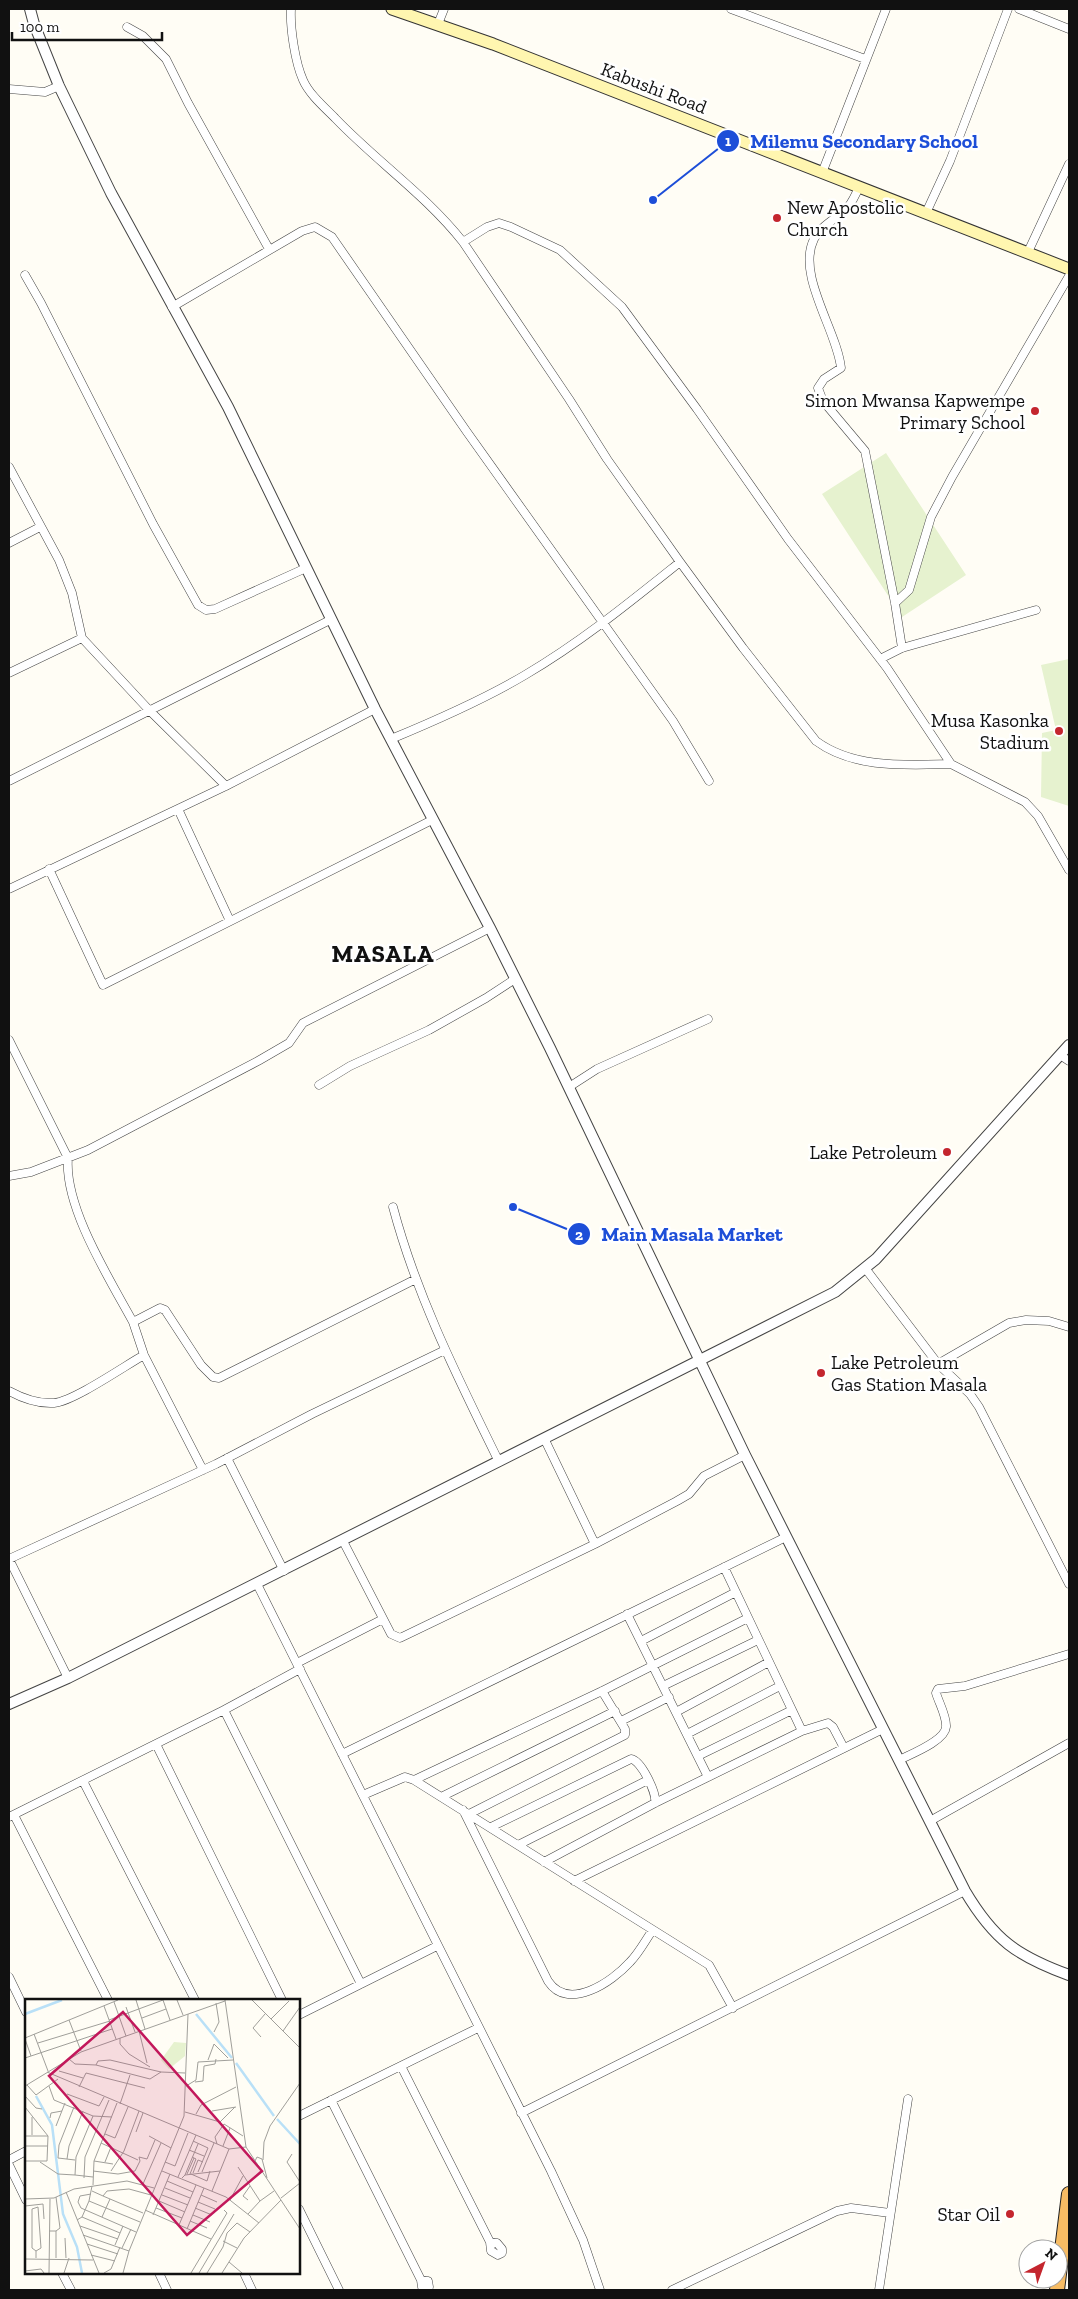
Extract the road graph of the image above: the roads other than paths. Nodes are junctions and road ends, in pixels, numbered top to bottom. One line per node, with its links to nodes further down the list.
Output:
1 (30, 9): 13 (street)
2 (291, 9): 19 (street)
3 (392, 9): 9 (main road, Kabushi Road)
4 (444, 9): 9 (street)
5 (730, 9): 12 (street)
6 (886, 9): 12 (street)
7 (1008, 9): 18 (street)
8 (1019, 9): 11 (street)
9 (438, 24): 16 (main road, Kabushi Road)
10 (127, 27): 20 (street)
11 (1069, 29)
12 (866, 59): 16 (street)
13 (59, 86): 14 (street); 25 (street)
14 (9, 89)
15 (1069, 164): 21 (street)
16 (822, 173): 17 (main road, Kabushi Road)
17 (859, 187): 18 (main road, Kabushi Road); 31 (street)
18 (926, 213): 21 (main road, Kabushi Road)
19 (463, 242): 29 (street); 37 (street)
20 (269, 249): 25 (street); 34 (street)
21 (1028, 252): 22 (main road, Kabushi Road)
22 (1069, 269)
23 (25, 275): 30 (street)
24 (1069, 276): 31 (street)
25 (172, 307): 30 (street)
26 (9, 467): 27 (street)
27 (40, 527): 28 (street); 35 (street)
28 (9, 543)
29 (680, 562): 34 (street); 42 (street)
30 (306, 568): 33 (street)
31 (896, 603): 36 (street)
32 (1036, 610): 36 (street)
33 (330, 620): 39 (street); 40 (street)
34 (603, 624): 41 (street); 44 (street)
35 (82, 638): 38 (street); 39 (street)
36 (902, 648): 37 (street)
37 (880, 659): 42 (street)
38 (9, 673)
39 (149, 710): 43 (street); 45 (street)
40 (375, 710): 41 (street); 45 (street)
41 (391, 739): 47 (street)
42 (951, 764): 49 (street)
43 (9, 781)
44 (709, 781)
45 (226, 786): 46 (street)
46 (178, 809): 48 (street); 51 (street)
47 (432, 820): 51 (street); 52 (street)
48 (49, 869): 50 (street); 51 (street)
49 (1069, 870)
50 (9, 889)
51 (230, 921)
52 (490, 928): 53 (street); 61 (street)
53 (515, 979): 59 (street); 60 (street)
54 (708, 1019): 60 (street)
55 (9, 1040): 61 (street)
56 (1069, 1045): 57 (street)
57 (1060, 1055): 58 (street); 64 (street)
58 (1069, 1061)
59 (319, 1085)
60 (569, 1087): 70 (street)
61 (68, 1158): 62 (street); 66 (street)
62 (9, 1176)
63 (393, 1207): 65 (street)
64 (865, 1268): 70 (street); 71 (street)
65 (414, 1280): 66 (street); 68 (street)
66 (133, 1322): 69 (street)
67 (1069, 1327): 71 (street)
68 (445, 1350): 75 (street); 76 (street)
69 (144, 1355): 72 (street); 77 (street)
70 (701, 1360): 73 (street); 74 (street)
71 (938, 1364): 85 (street)
72 (9, 1391)
73 (544, 1438): 76 (street); 80 (street)
74 (745, 1455): 78 (street); 80 (street)
75 (227, 1458): 77 (street); 83 (street)
76 (499, 1462): 79 (street)
77 (203, 1470): 81 (street)
78 (786, 1537): 82 (street); 107 (street)
79 (343, 1541): 83 (street); 89 (street)
80 (594, 1544): 89 (street)
81 (9, 1559): 96 (street)
82 (724, 1567): 86 (street); 87 (street)
83 (284, 1571): 84 (street)
84 (257, 1584): 95 (street); 96 (street)
85 (1069, 1584)
86 (736, 1592): 88 (street); 91 (street)
87 (627, 1614): 91 (street); 113 (street)
88 (748, 1618): 90 (street); 94 (street)
89 (383, 1619): 95 (street)
90 (758, 1640): 93 (street); 97 (street)
91 (641, 1641): 94 (street)
92 (1069, 1654): 115 (street)
93 (769, 1662): 98 (street); 105 (street)
94 (653, 1665): 97 (street); 99 (street)
95 (298, 1666): 102 (street); 113 (street)
96 (68, 1678): 101 (street)
97 (663, 1686): 100 (street)
98 (780, 1686): 103 (street); 109 (street)
99 (602, 1691): 104 (street); 117 (street)
100 (669, 1697): 105 (street); 106 (street)
101 (9, 1704)
102 (224, 1710): 110 (street); 135 (street)
103 (792, 1710): 108 (street); 114 (street)
104 (615, 1711): 106 (street); 121 (street)
105 (676, 1712): 109 (street)
106 (621, 1721): 123 (street)
107 (883, 1728): 112 (street); 115 (street)
108 (802, 1731): 112 (street); 116 (street)
109 (687, 1734): 114 (street)
110 (156, 1744): 119 (street); 138 (street)
111 (1069, 1744): 125 (street)
112 (844, 1748): 129 (street)
113 (342, 1754): 120 (street)
114 (698, 1756): 116 (street)
115 (899, 1760): 125 (street)
116 (708, 1777): 122 (street)
117 (414, 1780): 120 (street); 121 (street)
118 (648, 1780): 122 (street); 126 (street); 127 (street)
119 (83, 1781): 124 (street); 137 (street)
120 (363, 1795): 132 (street)
121 (440, 1797): 123 (street)
122 (655, 1803): 128 (street)
123 (466, 1812): 126 (street); 131 (street)
124 (12, 1816): 136 (street)
125 (930, 1821): 130 (street)
126 (491, 1828): 127 (street)
127 (518, 1845): 128 (street)
128 (544, 1862): 129 (street)
129 (574, 1882): 131 (street)
130 (965, 1891): 133 (street); 139 (street)
131 (652, 1931): 139 (street)
132 (437, 1946): 135 (street); 142 (street)
133 (1069, 1975)
134 (9, 1977): 140 (street)
135 (361, 1984): 141 (street)
136 (107, 1999)
137 (194, 1999)
138 (282, 1999)
139 (734, 2008): 146 (street)
140 (25, 2010)
141 (300, 2014)
142 (478, 2028): 143 (street); 146 (street)
143 (401, 2066): 145 (street); 155 (street)
144 (908, 2099): 154 (street)
145 (331, 2100): 147 (street); 159 (street)
146 (521, 2113): 164 (street)
147 (300, 2116)
148 (25, 2152): 149 (street)
149 (9, 2160)
150 (9, 2165): 152 (street)
151 (1069, 2194): 167 (highway)
152 (25, 2198)
153 (300, 2211): 163 (street)
154 (890, 2213): 165 (street); 166 (street)
155 (490, 2242)
156 (63, 2274): 160 (street)
157 (159, 2274): 161 (street)
158 (244, 2274): 162 (street)
159 (421, 2280)
160 (71, 2290)
161 (167, 2290)
162 (252, 2290)
163 (339, 2290)
164 (600, 2290)
165 (672, 2290)
166 (879, 2290)
167 (1057, 2290)

